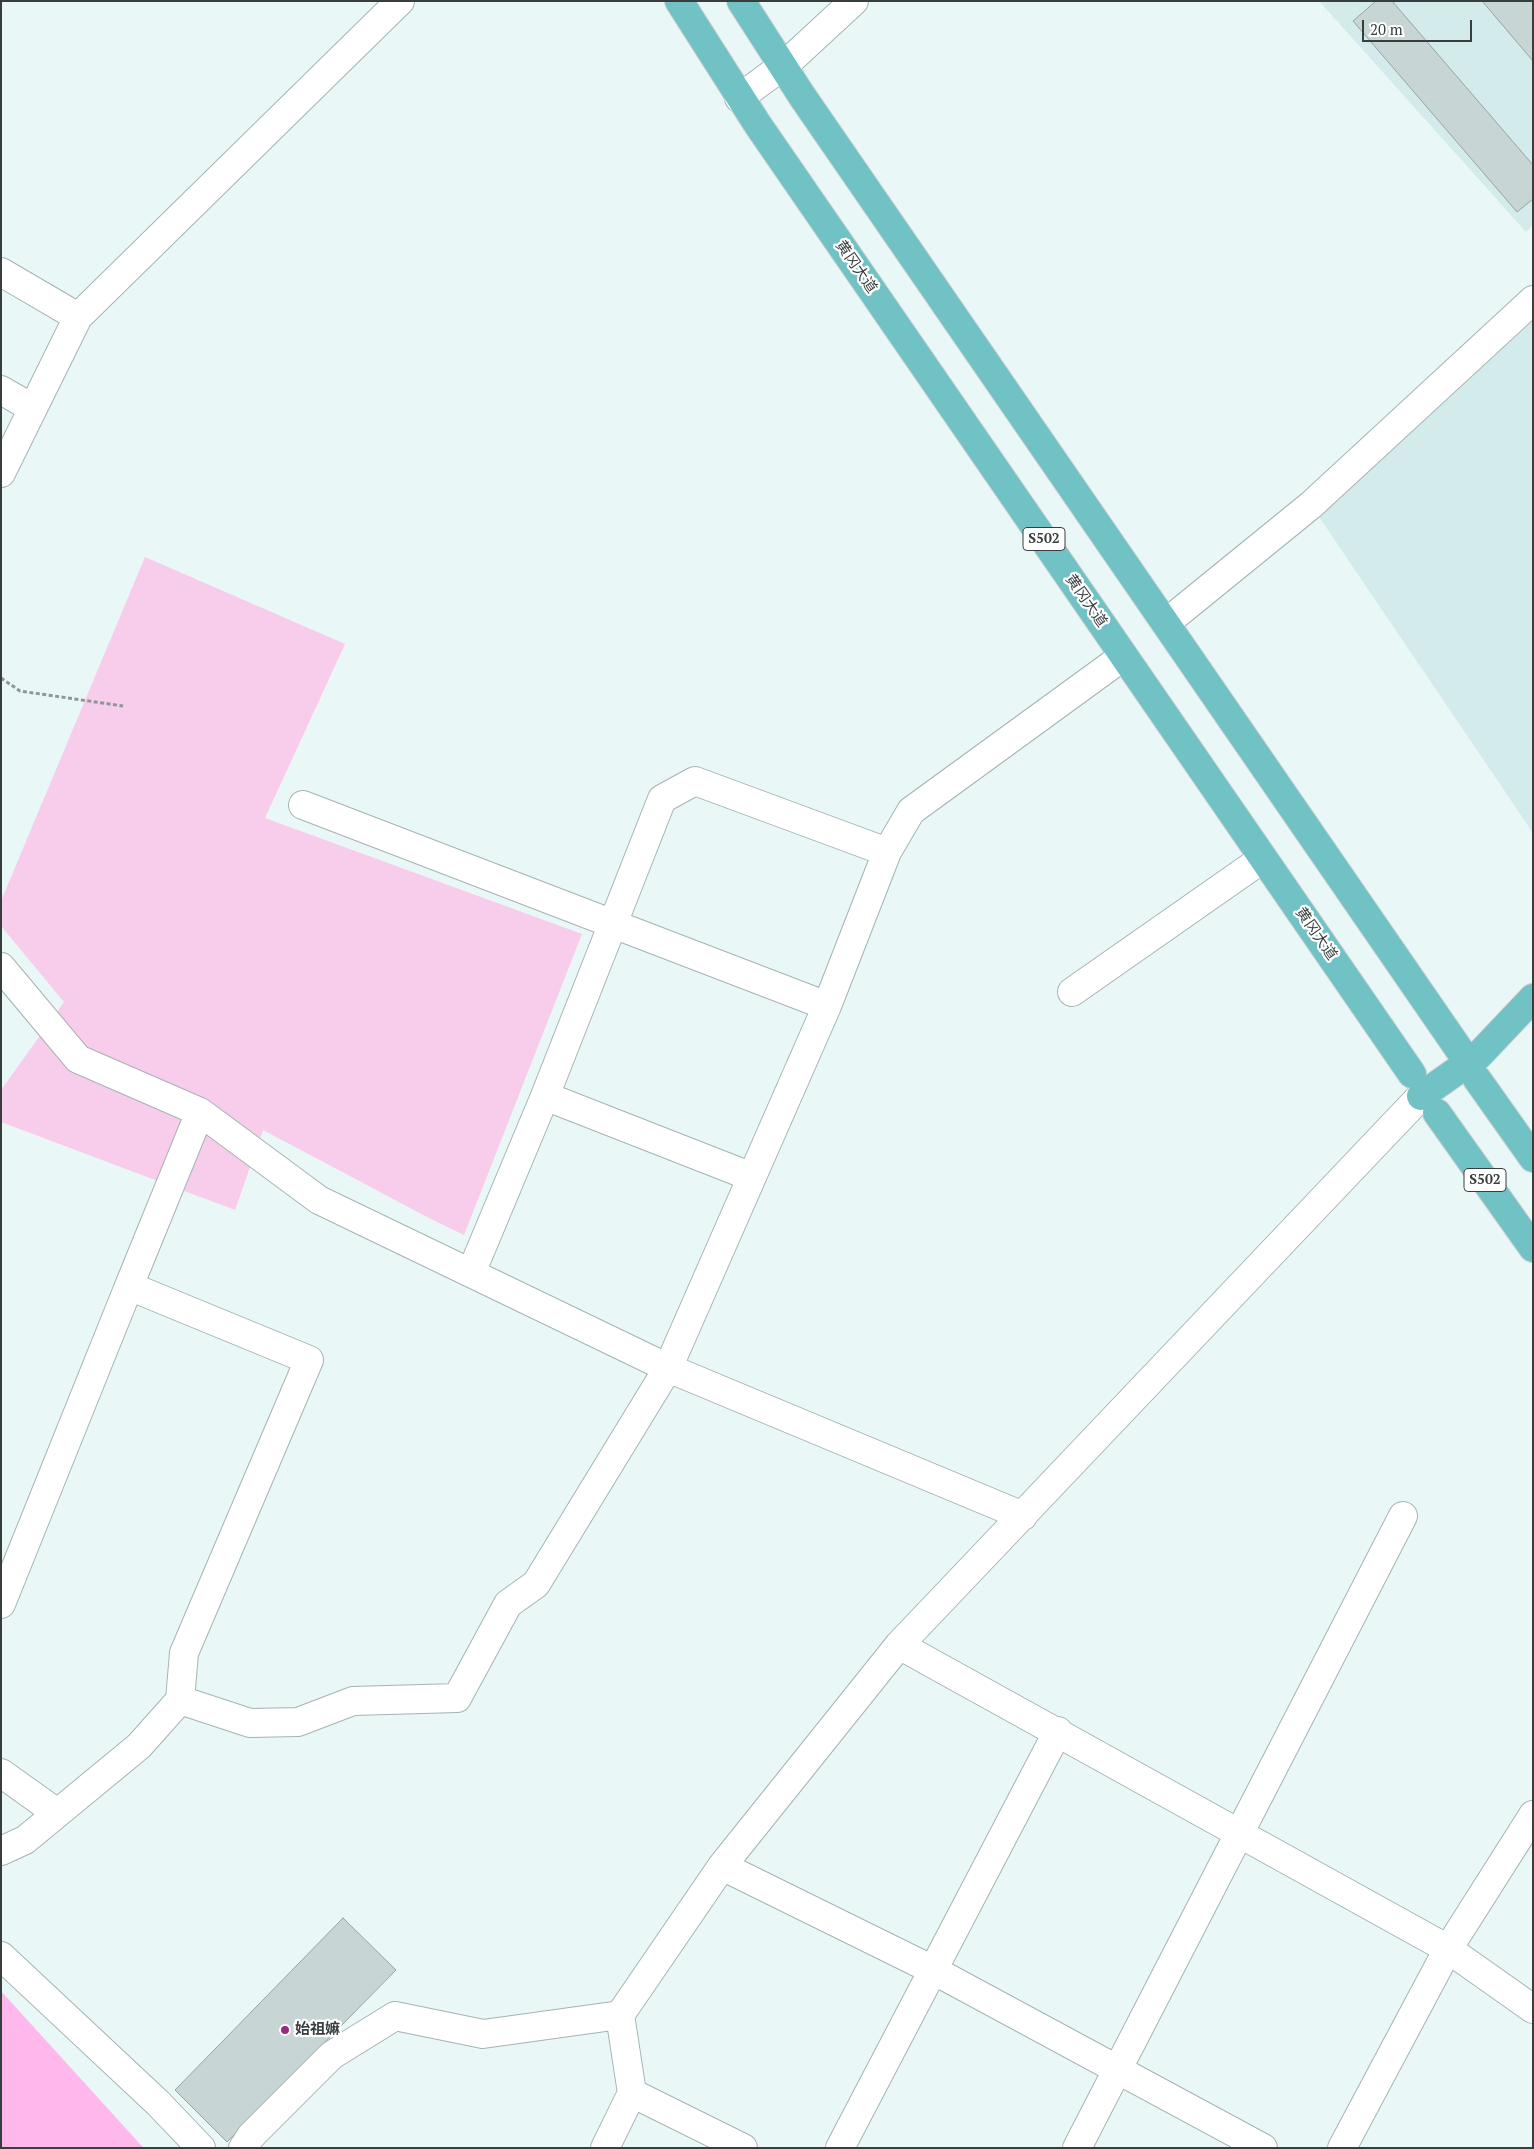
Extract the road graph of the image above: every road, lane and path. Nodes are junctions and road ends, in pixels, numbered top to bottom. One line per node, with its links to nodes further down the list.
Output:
1 (400, 1): 8 (street)
2 (679, 1): 24 (main road, 黄冈大道 / S502)
3 (741, 1): 27 (main road)
4 (854, 1): 5 (street)
5 (739, 98)
6 (1, 272): 8 (street)
7 (1533, 300): 12 (street)
8 (78, 317): 10 (street)
9 (1, 390): 10 (street)
10 (32, 408): 11 (street)
11 (1, 473)
12 (1172, 618)
13 (1117, 661): 17 (street)
14 (1, 678): 15 (path)
15 (123, 706)
16 (303, 804): 19 (street)
17 (887, 852): 19 (street); 23 (street)
18 (1256, 864): 21 (street)
19 (612, 924): 23 (street); 25 (street)
20 (1, 968): 26 (street)
21 (1072, 992)
22 (1533, 998): 24 (main road)
23 (827, 1006): 28 (street)
24 (1424, 1094): 29 (main road, 黄冈大道 / S502); 33 (street)
25 (545, 1096): 28 (street); 30 (street)
26 (200, 1112): 30 (street); 31 (street)
27 (1533, 1158)
28 (752, 1177): 32 (street)
29 (1533, 1248)
30 (471, 1273): 32 (street)
31 (130, 1286): 35 (street); 37 (street)
32 (668, 1368): 33 (street); 37 (street)
33 (1023, 1516): 36 (street)
34 (1403, 1516): 42 (street)
35 (1, 1604)
36 (899, 1645): 38 (street); 44 (street)
37 (180, 1700): 40 (street)
38 (1058, 1731): 42 (street); 47 (street)
39 (1, 1773): 40 (street)
40 (57, 1813): 43 (street)
41 (1533, 1815): 45 (street)
42 (1240, 1832): 45 (street); 50 (street)
43 (1, 1851)
44 (722, 1866): 47 (street); 49 (street)
45 (1448, 1949): 48 (street); 59 (street)
46 (1, 1956): 52 (street)
47 (933, 1970): 50 (street); 56 (street)
48 (1533, 2009)
49 (620, 2014): 51 (street); 53 (street)
50 (1117, 2070): 57 (street); 58 (street)
51 (632, 2093): 54 (street); 55 (street)
52 (201, 2148)
53 (243, 2148)
54 (605, 2148)
55 (744, 2148)
56 (840, 2148)
57 (1077, 2148)
58 (1263, 2148)
59 (1342, 2148)

